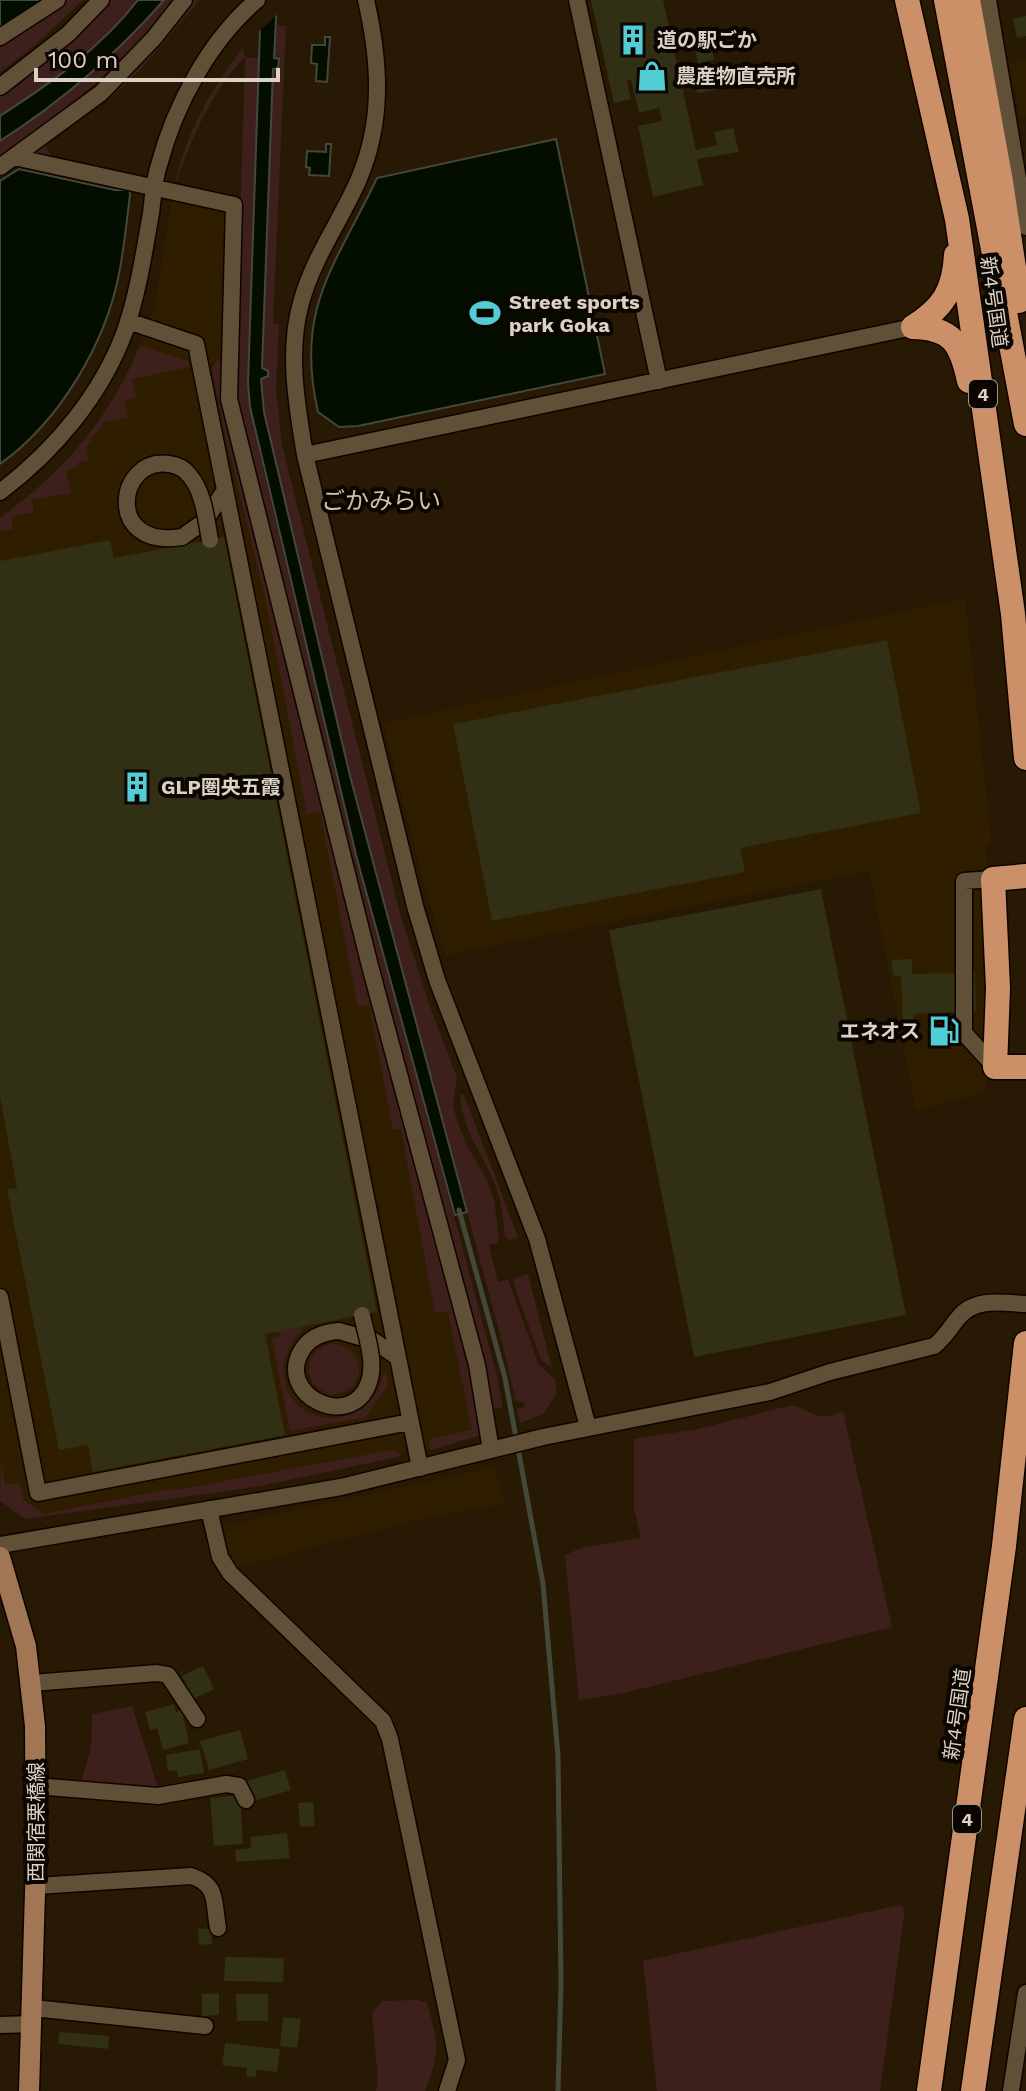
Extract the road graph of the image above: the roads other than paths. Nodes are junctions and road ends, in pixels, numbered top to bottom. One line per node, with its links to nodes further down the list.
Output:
1 (57, 0): 11 (street)
2 (101, 0): 12 (street)
3 (184, 0): 13 (street)
4 (366, 0): 22 (street)
5 (577, 0): 20 (street)
6 (907, 0): 15 (highway, 新4号国道 / 4)
7 (946, 0): 21 (highway, 新4号国道 / 4)
8 (968, 0): 19 (highway)
9 (988, 0): 16 (street)
10 (255, 2): 14 (street)
11 (0, 37)
12 (0, 87)
13 (7, 162): 14 (street)
14 (155, 189): 17 (street); 39 (street)
15 (957, 219): 18 (highway); 25 (highway, 新4号国道 / 4)
16 (1026, 227)
17 (128, 321): 23 (street); 24 (street)
18 (913, 327): 20 (street); 25 (highway)
19 (1026, 350)
20 (659, 381): 22 (street)
21 (1026, 424)
22 (305, 455): 38 (street)
23 (225, 490): 26 (street, bridge); 36 (street)
24 (0, 492)
25 (998, 503): 27 (highway, 新4号国道 / 4)
26 (210, 540)
27 (1026, 758)
28 (1026, 876): 29 (highway)
29 (993, 879): 30 (highway); 30 (street)
30 (995, 1067): 31 (highway)
31 (1026, 1067)
32 (0, 1297): 37 (street)
33 (1026, 1304): 38 (street)
34 (362, 1315): 36 (street, bridge)
35 (1026, 1343): 57 (highway, 新4号国道 / 4)
36 (397, 1357): 37 (street)
37 (410, 1422): 40 (street)
38 (588, 1427): 39 (street)
39 (491, 1450): 40 (street)
40 (420, 1468): 41 (street)
41 (209, 1509): 42 (street); 56 (street)
42 (0, 1545)
43 (2, 1567): 44 (main road, 西関宿栗橋線)
44 (32, 1683): 45 (street); 47 (main road, 西関宿栗橋線)
45 (197, 1719)
46 (1026, 1719): 58 (highway, 4)
47 (36, 1786): 48 (street); 49 (main road, 西関宿栗橋線)
48 (246, 1800)
49 (36, 1886): 50 (street); 52 (main road, 西関宿栗橋線)
50 (218, 1928)
51 (1026, 1993): 59 (street)
52 (33, 2016): 53 (street); 54 (street); 55 (main road, 西関宿栗橋線)
53 (0, 2025)
54 (205, 2026)
55 (29, 2091)
56 (447, 2091)
57 (929, 2091)
58 (973, 2091)
59 (1011, 2091)

